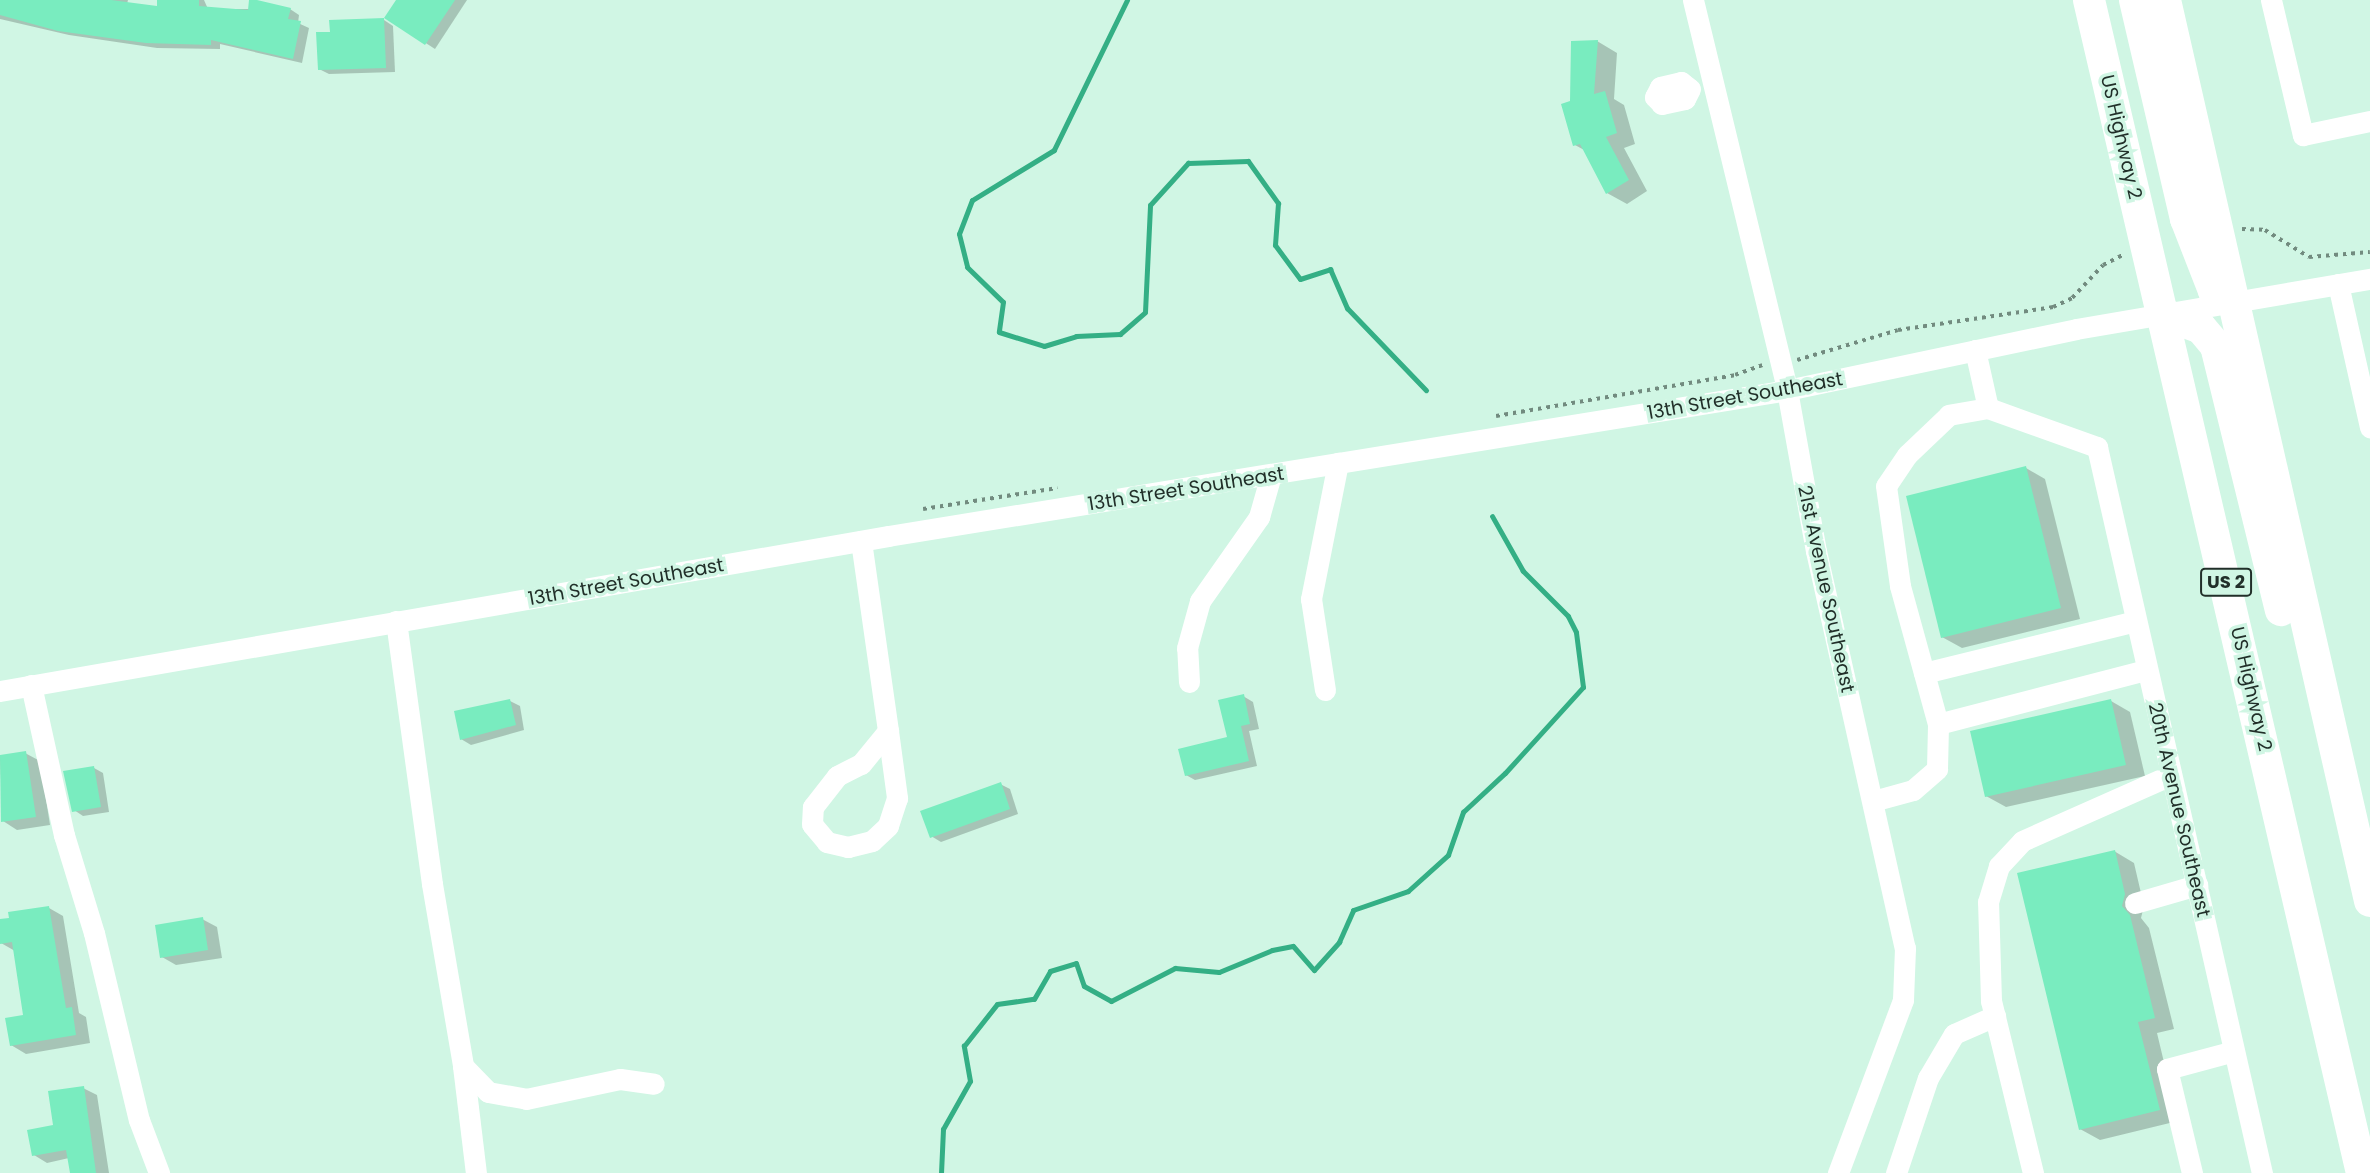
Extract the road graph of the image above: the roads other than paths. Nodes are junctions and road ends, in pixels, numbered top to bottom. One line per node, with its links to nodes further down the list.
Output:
1 (1693, 0): 6 (street, 21st Avenue Southeast)
2 (2090, 0): 12 (highway, US Highway 2 / US 2)
3 (2135, 0): 11 (highway)
4 (2165, 0): 11 (highway)
5 (2271, 0): 8 (street)
6 (1712, 84): 7 (street); 14 (street, 21st Avenue Southeast)
7 (1652, 98)
8 (2370, 121)
9 (2370, 279): 10 (street, 13th Street Southeast)
10 (2339, 284): 11 (street, 13th Street Southeast); 15 (street)
11 (2233, 303): 12 (street, 13th Street Southeast); 33 (highway)
12 (2163, 314): 13 (street, 13th Street Southeast); 33 (highway); 48 (highway, US Highway 2 / US 2)
13 (1975, 350): 14 (street, 13th Street Southeast); 16 (street)
14 (1787, 390): 18 (street, 13th Street Southeast); 32 (street, 21st Avenue Southeast)
15 (2367, 400): 17 (street)
16 (1988, 408): 22 (street, 20th Avenue Southeast); 24 (street)
17 (2370, 427)
18 (1338, 463): 19 (street, 13th Street Southeast); 27 (street)
19 (1271, 475): 20 (street, 13th Street Southeast); 25 (street)
20 (861, 541): 21 (street, 13th Street Southeast); 30 (street)
21 (396, 621): 26 (street, 13th Street Southeast); 39 (street)
22 (2135, 621): 23 (street, 20th Avenue Southeast); 24 (street)
23 (2146, 670): 29 (street); 31 (street, 20th Avenue Southeast)
24 (1924, 673): 29 (street)
25 (1189, 682)
26 (32, 685): 28 (street, 13th Street Southeast); 41 (street)
27 (1325, 690)
28 (0, 691)
29 (1938, 723): 32 (street)
30 (888, 731): 30 (street)
31 (2172, 775): 34 (street, 20th Avenue Southeast); 37 (street)
32 (1873, 801): 43 (street, 21st Avenue Southeast)
33 (2352, 820): 35 (highway)
34 (2197, 885): 36 (street); 38 (street, 20th Avenue Southeast)
35 (2370, 901)
36 (2135, 903)
37 (1995, 1016): 44 (street); 45 (street)
38 (2234, 1051): 46 (street); 47 (street, 20th Avenue Southeast)
39 (463, 1066): 40 (street); 42 (street)
40 (653, 1084)
41 (159, 1173)
42 (476, 1173)
43 (1838, 1173)
44 (1896, 1173)
45 (2033, 1173)
46 (2193, 1173)
47 (2262, 1173)
48 (2362, 1173)

